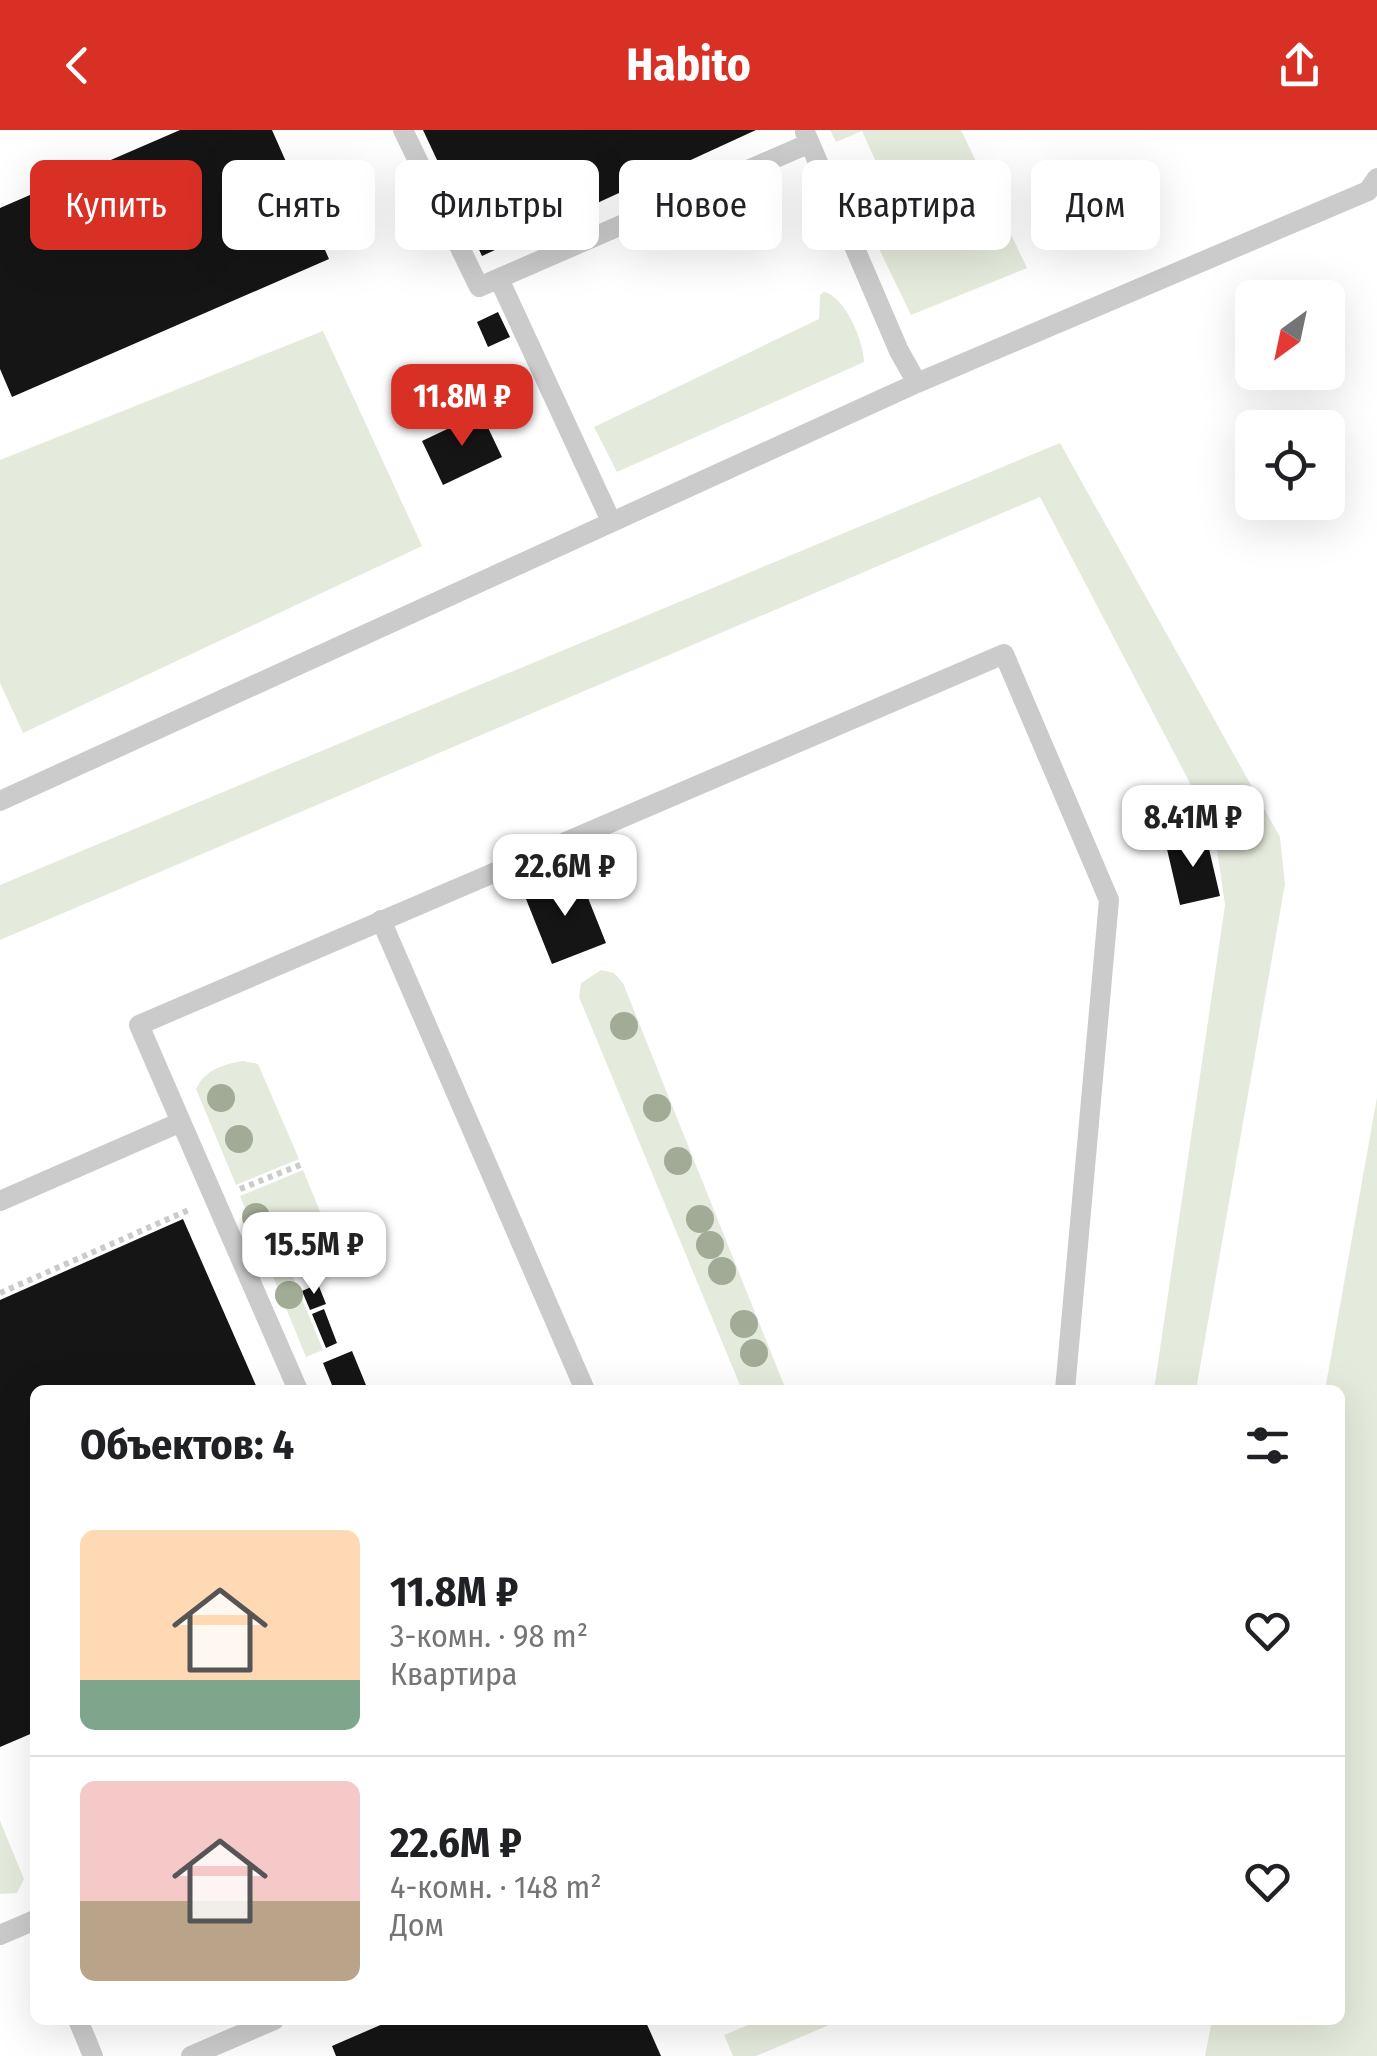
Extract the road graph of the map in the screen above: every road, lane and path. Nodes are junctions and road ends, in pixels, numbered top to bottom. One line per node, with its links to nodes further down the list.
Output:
1 (403, 130): 4 (lane)
2 (807, 136): 4 (lane); 5 (lane)
3 (1377, 178): 5 (lane)
4 (499, 279): 6 (lane)
5 (918, 384): 6 (lane)
6 (611, 521): 7 (lane)
7 (0, 800)
8 (381, 920): 9 (lane); 15 (lane); 16 (lane)
9 (181, 1122): 11 (lane); 12 (lane)
10 (305, 1163): 11 (path)
11 (215, 1200): 13 (path); 14 (lane)
12 (0, 1201)
13 (0, 1293)
14 (296, 1385)
15 (583, 1385)
16 (1065, 1385)
17 (30, 1923): 18 (lane)
18 (0, 1935)
19 (80, 2025): 21 (lane)
20 (262, 2025): 22 (lane)
21 (93, 2056)
22 (191, 2056)

